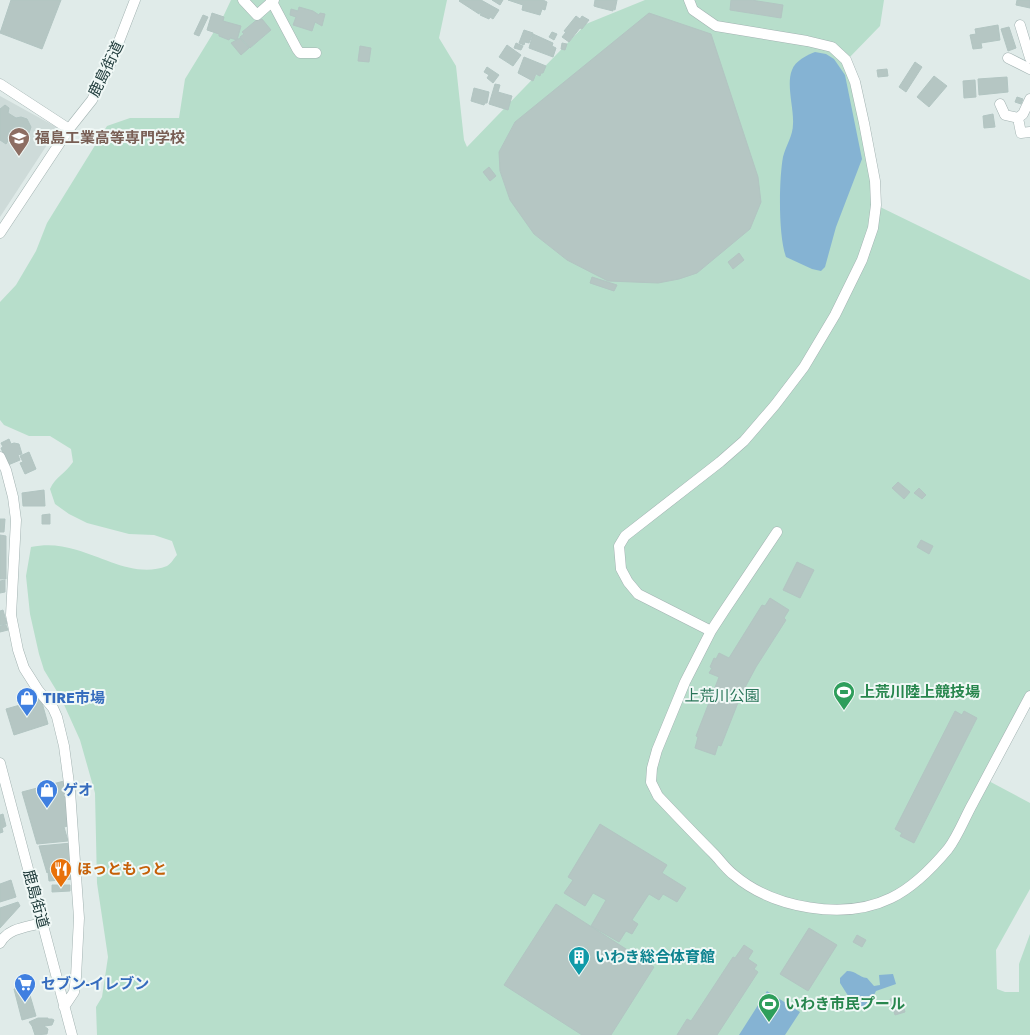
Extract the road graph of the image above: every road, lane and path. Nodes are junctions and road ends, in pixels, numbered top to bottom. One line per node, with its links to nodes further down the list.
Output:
1 (135, 0): 14 (street, 鹿島街道)
2 (243, 0): 4 (street)
3 (689, 0): 19 (street)
4 (273, 1): 6 (street)
5 (1020, 25): 8 (street)
6 (316, 53)
7 (1008, 58): 9 (street)
8 (1030, 58)
9 (1030, 69)
10 (0, 84): 14 (street)
11 (1030, 99): 13 (street)
12 (1000, 104): 13 (street)
13 (1018, 118): 15 (street)
14 (69, 129): 16 (street, 鹿島街道)
15 (1030, 132)
16 (0, 233)
17 (0, 457): 24 (street)
18 (777, 532): 19 (street)
19 (711, 631): 20 (street)
20 (1030, 696)
21 (0, 765): 22 (street, 鹿島街道)
22 (42, 923): 23 (street); 24 (street, 鹿島街道)
23 (0, 943)
24 (64, 1007): 25 (street, 鹿島街道)
25 (72, 1035)

